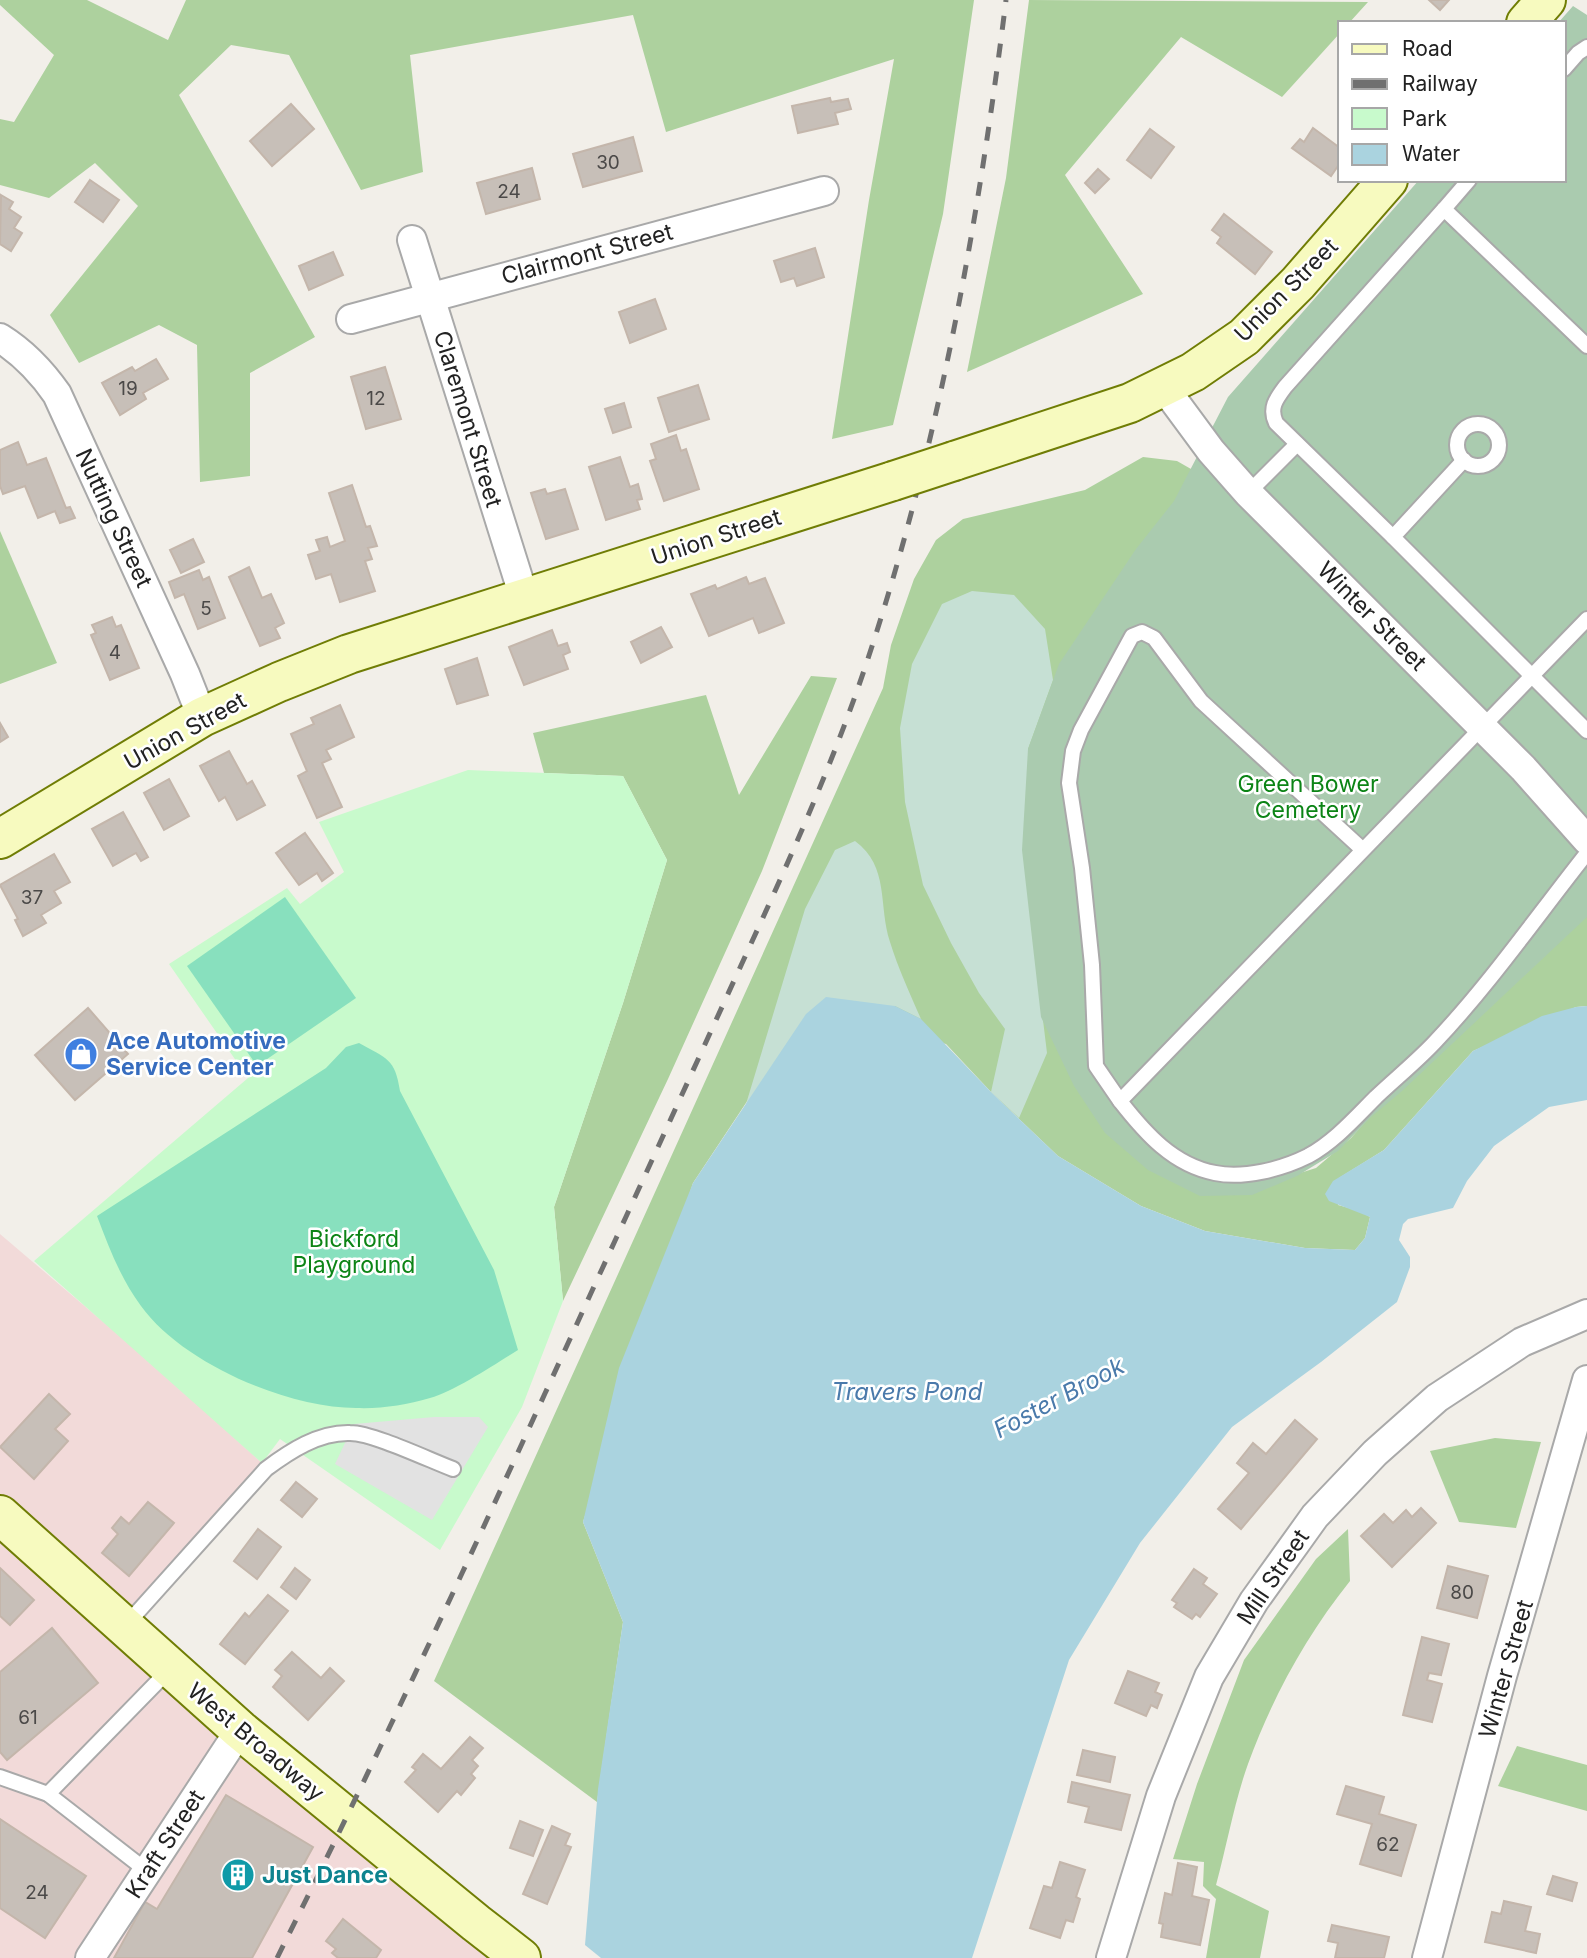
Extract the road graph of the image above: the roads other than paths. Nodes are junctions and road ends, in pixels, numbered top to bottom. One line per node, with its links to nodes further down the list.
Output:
1 (1546, 0): 2 (street)
2 (1528, 21)
3 (1587, 47): 4 (lane)
4 (1566, 67)
5 (1386, 182): 14 (street, Union Street)
6 (1467, 182): 8 (lane)
7 (824, 191): 10 (street, Clairmont Street)
8 (1444, 209): 13 (lane); 15 (lane)
9 (412, 240): 10 (street, Claremont Street)
10 (430, 296): 11 (street, Clairmont Street); 19 (street, Claremont Street)
11 (351, 319)
12 (0, 338): 22 (street, Nutting Street)
13 (1587, 346)
14 (1163, 386): 17 (street, Winter Street); 19 (street, Union Street, bridge)
15 (1297, 444): 17 (lane); 18 (lane)
16 (1464, 460): 18 (lane)
17 (1248, 493): 23 (street, Winter Street)
18 (1393, 537): 21 (lane)
19 (524, 597): 22 (street, Union Street)
20 (1587, 619): 21 (lane)
21 (1532, 674): 23 (lane); 24 (lane)
22 (202, 717): 25 (street, Union Street)
23 (1483, 727): 26 (street, Winter Street); 27 (lane)
24 (1587, 731)
25 (0, 839)
26 (1587, 840)
27 (1363, 850): 29 (lane); 29 (lane)
28 (1587, 853): 29 (lane)
29 (1120, 1101)
30 (1587, 1314): 42 (street, Mill Street)
31 (1587, 1380): 43 (street, Winter Street)
32 (453, 1469): 34 (lane)
33 (0, 1515): 34 (street, West Broadway)
34 (124, 1627): 35 (street, West Broadway)
35 (170, 1668): 36 (street, West Broadway); 38 (lane)
36 (240, 1730): 39 (street, Kraft Street); 41 (street, West Broadway)
37 (0, 1776): 38 (lane)
38 (48, 1794): 39 (lane)
39 (147, 1871): 40 (street, Kraft Street)
40 (90, 1958)
41 (522, 1958)
42 (1111, 1958)
43 (1427, 1958)

